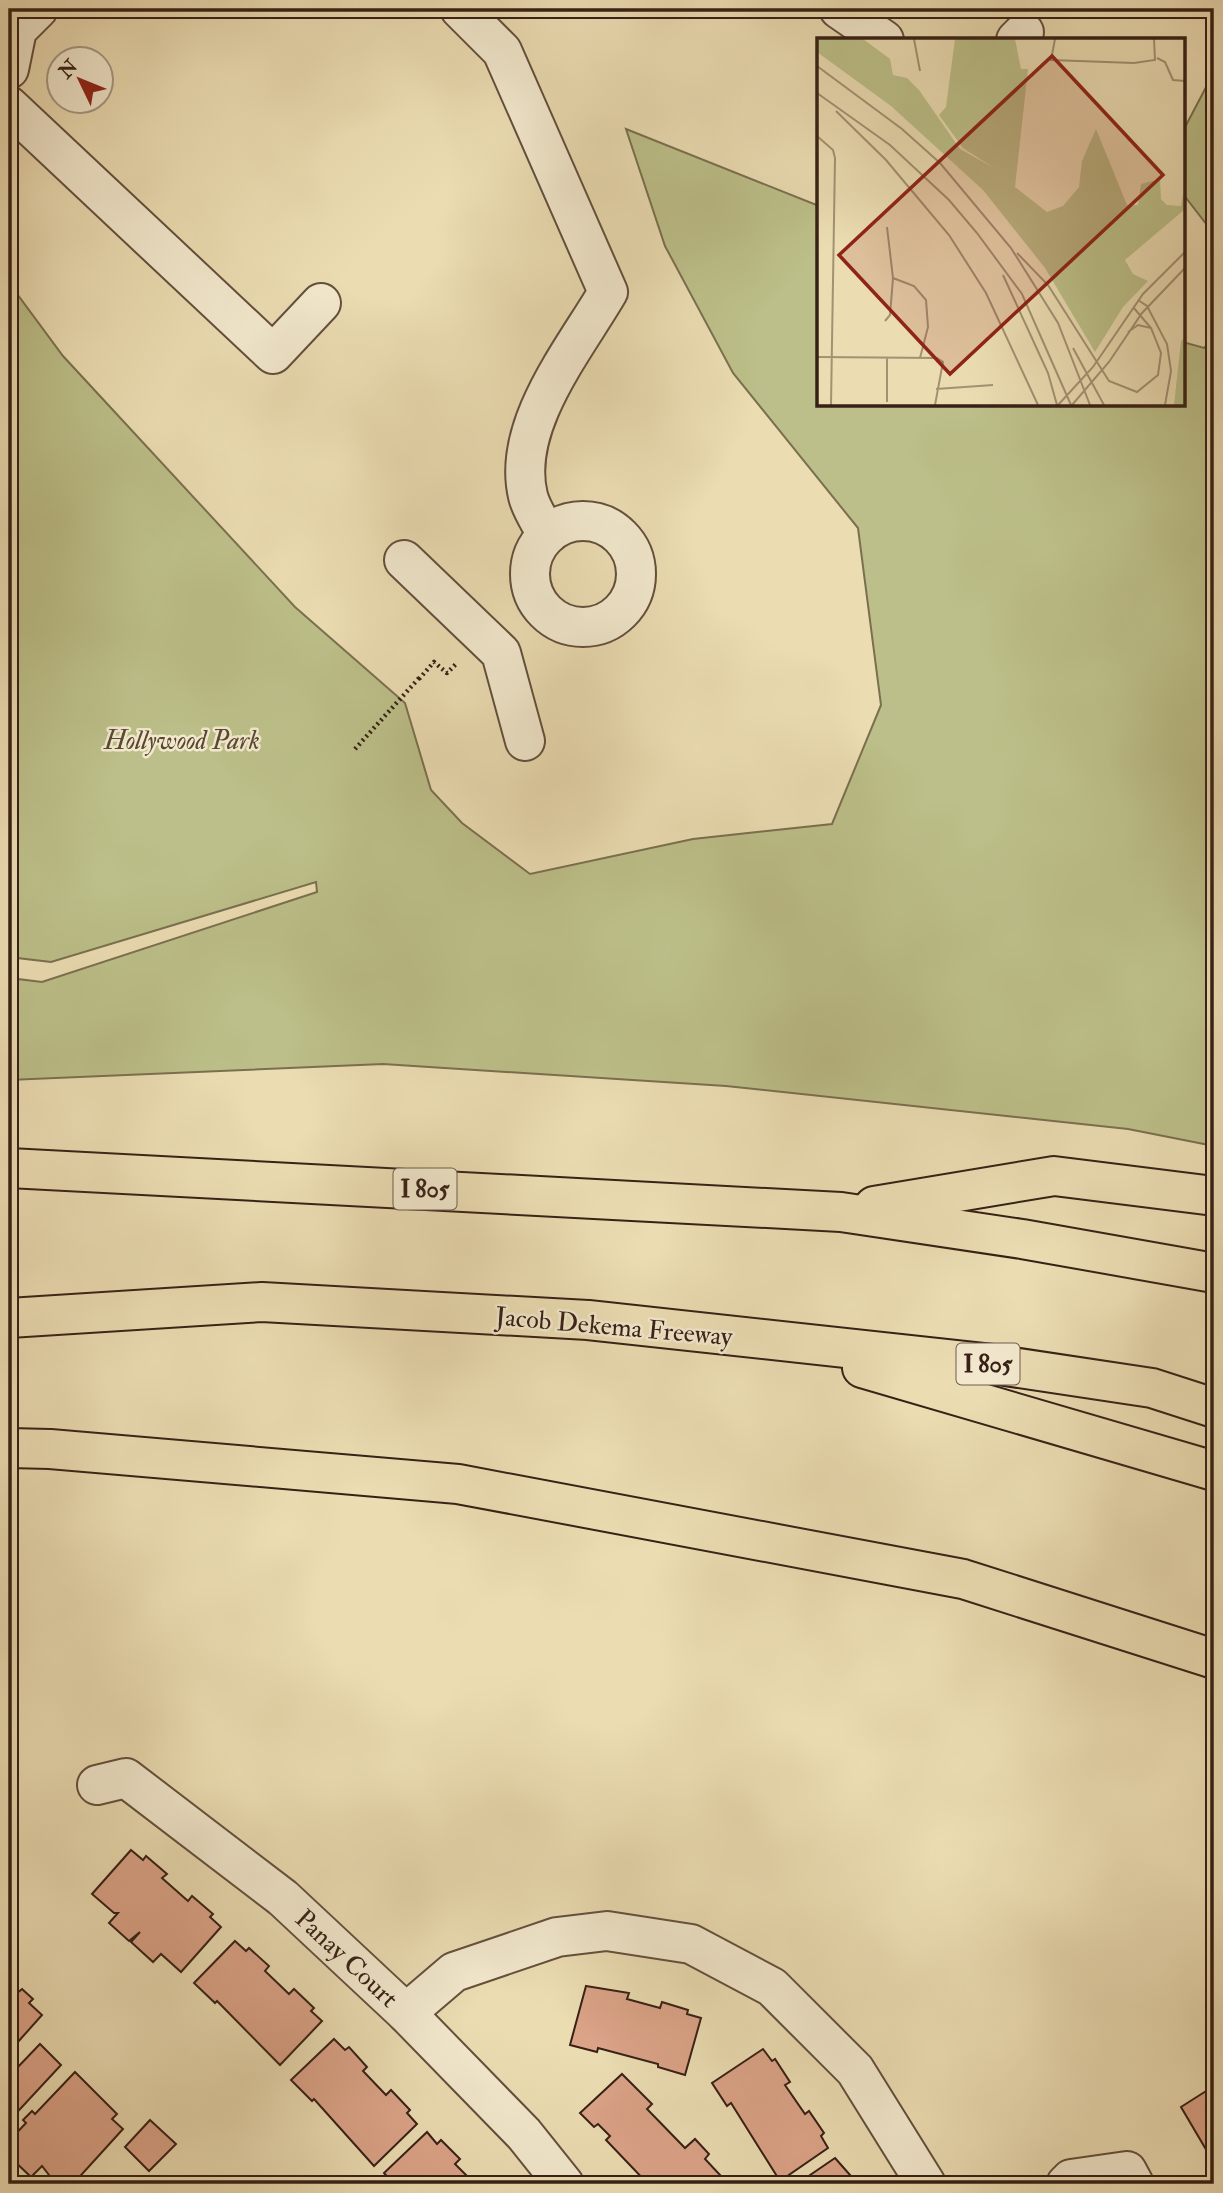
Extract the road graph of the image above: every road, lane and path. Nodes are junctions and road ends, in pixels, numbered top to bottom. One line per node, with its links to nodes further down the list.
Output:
1 (460, 9): 8 (street)
2 (839, 9): 4 (street)
3 (21, 21): 5 (street)
4 (881, 38)
5 (9, 69)
6 (9, 106): 7 (street)
7 (321, 303)
8 (547, 535): 10 (street); 10 (street)
9 (404, 560): 11 (street)
10 (543, 611): 11 (street)
11 (501, 653): 13 (street)
12 (461, 659): 14 (path)
13 (525, 741)
14 (355, 749)
15 (9, 1168): 17 (highway, I 805)
16 (1214, 1196): 17 (highway)
17 (841, 1212): 18 (highway, I 805)
18 (1214, 1273)
19 (9, 1318): 20 (highway, Jacob Dekema Freeway / I 805)
20 (759, 1339): 21 (highway, Jacob Dekema Freeway / I 805); 23 (highway)
21 (1214, 1408)
22 (9, 1448): 24 (highway)
23 (1214, 1471)
24 (1214, 1659)
25 (97, 1785): 26 (street, Panay Court)
26 (406, 2013): 28 (street, Panay Court); 29 (street)
27 (1130, 2178): 30 (street)
28 (564, 2184)
29 (926, 2184)
30 (1066, 2184)

